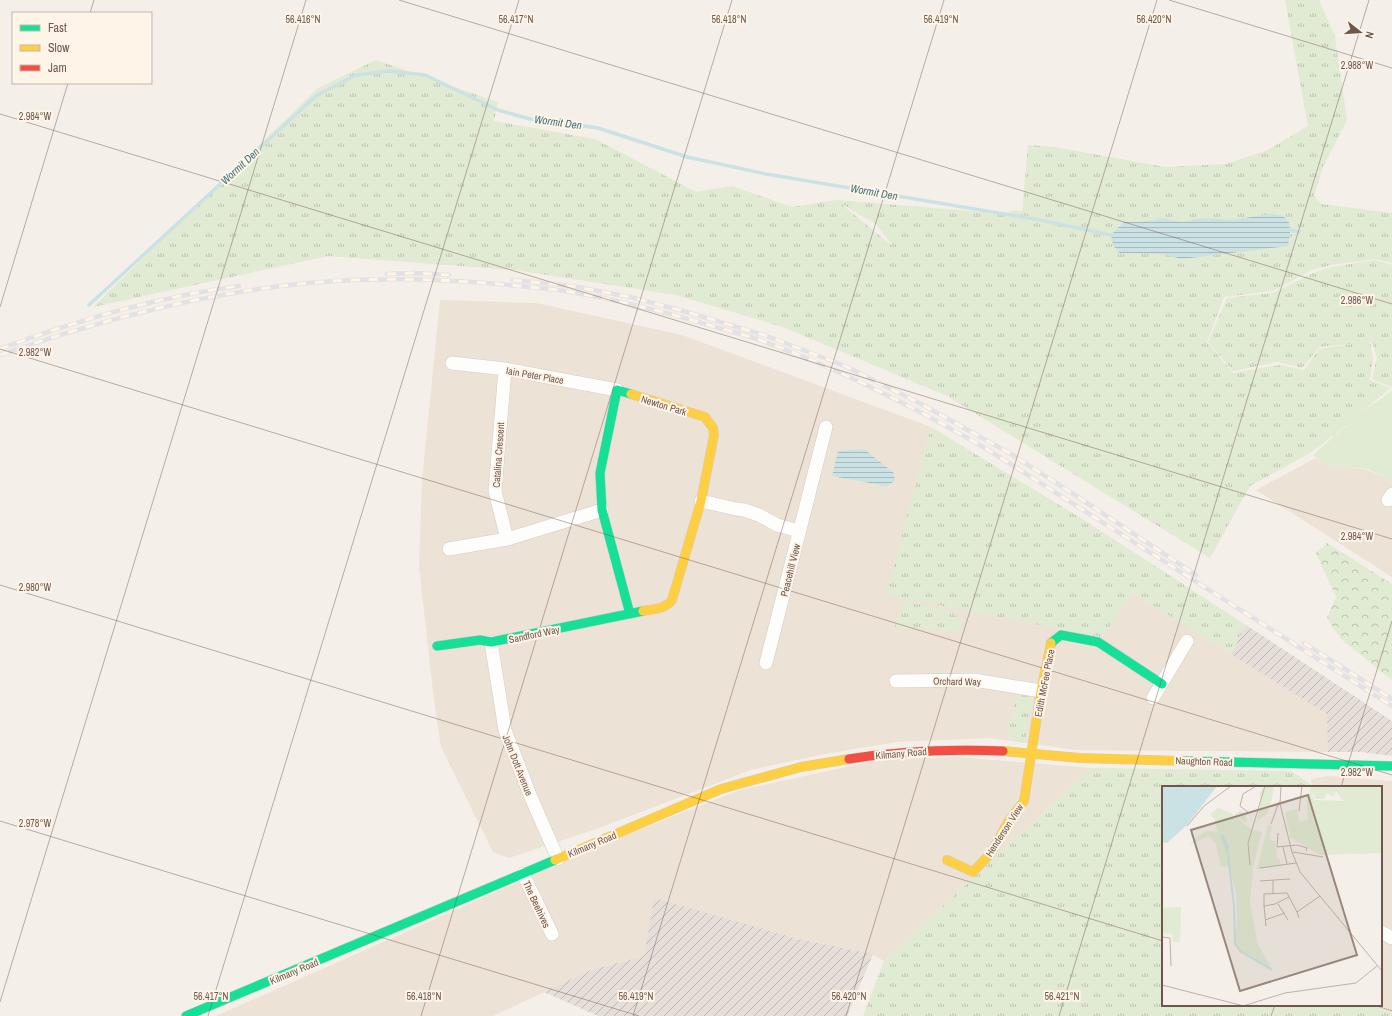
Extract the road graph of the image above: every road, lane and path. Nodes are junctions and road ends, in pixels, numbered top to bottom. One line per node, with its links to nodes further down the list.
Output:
1 (452, 363): 2 (street, Iain Peter Place)
2 (505, 369): 3 (street, Iain Peter Place); 8 (street, Catalina Crescent)
3 (617, 390): 5 (main road, Newton Park); 6 (main road)
4 (826, 427): 7 (street)
5 (701, 501): 7 (street, Peacehill View); 10 (main road, Newton Park)
6 (602, 510): 8 (street); 10 (main road)
7 (799, 530): 14 (street, Peacehill View)
8 (507, 539): 9 (street)
9 (449, 550)
10 (630, 614): 12 (main road, Sandford Way)
11 (1187, 641): 16 (street)
12 (491, 642): 13 (main road, Sandford Way); 22 (street, John Dott Avenue)
13 (437, 646)
14 (766, 664)
15 (896, 681): 17 (street, Orchard Way)
16 (1162, 684): 17 (main road, Edith McFee Place); 18 (street)
17 (1041, 691): 20 (main road, Edith McFee Place)
18 (1153, 698)
19 (1017, 752): 20 (main road, Naughton Road); 22 (main road, Kilmany Road)
20 (1031, 754): 21 (main road, Naughton Road); 23 (main road, Henderson View)
21 (1392, 766)
22 (558, 859): 24 (main road, Kilmany Road)
23 (947, 860)
24 (523, 874): 26 (street, The Beehives); 28 (main road, Kilmany Road)
25 (1382, 933): 27 (street)
26 (552, 934)
27 (1392, 938)
28 (186, 1016)

